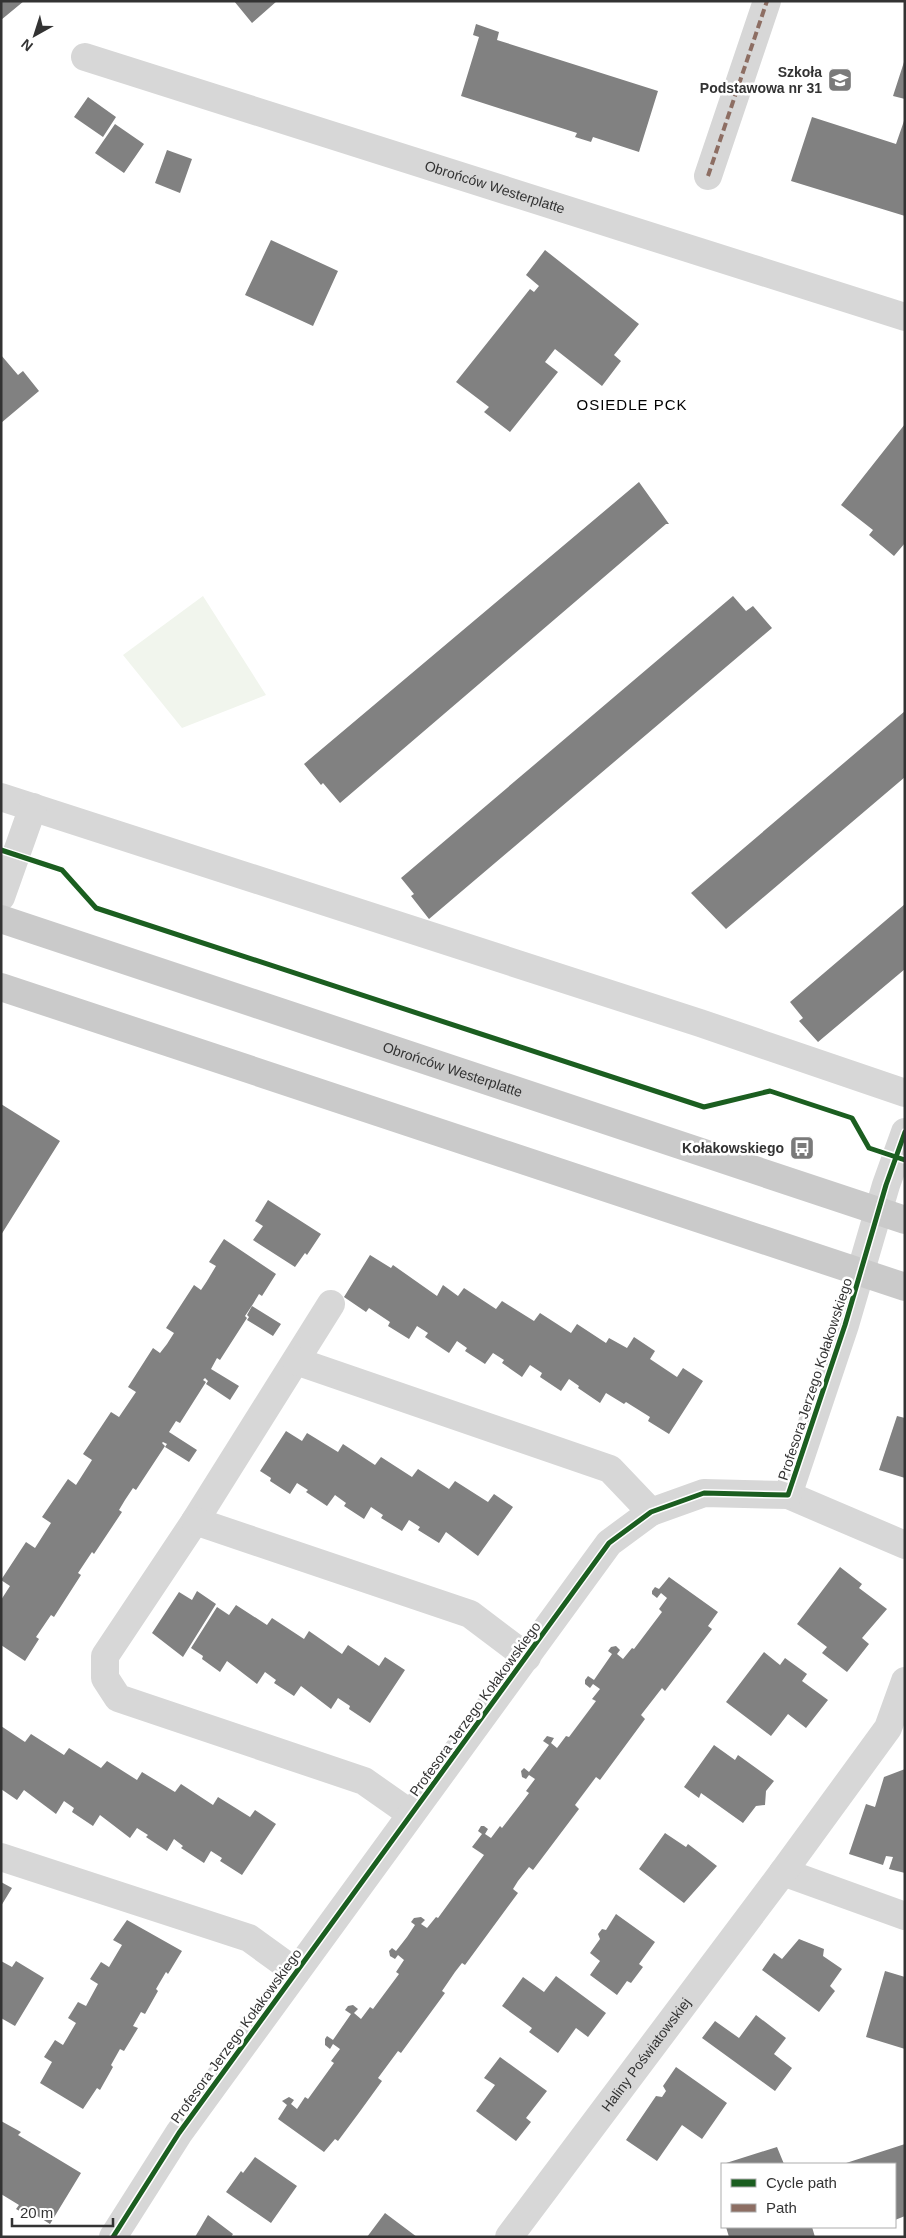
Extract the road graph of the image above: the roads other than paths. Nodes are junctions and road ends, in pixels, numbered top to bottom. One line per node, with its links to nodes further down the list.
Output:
1 (767, 1): 3 (street)
2 (85, 57): 4 (street, Obrońców Westerplatte)
3 (708, 176)
4 (905, 317)
5 (1, 797): 6 (street)
6 (33, 807): 7 (street); 10 (street)
7 (1, 897)
8 (1, 919): 12 (main road, Obrońców Westerplatte)
9 (1, 988): 14 (main road)
10 (905, 1093)
11 (905, 1132): 12 (street, Profesora Jerzego Kołakowskiego)
12 (879, 1212): 13 (main road, Obrońców Westerplatte); 14 (street, Profesora Jerzego Kołakowskiego)
13 (905, 1220)
14 (861, 1273): 15 (main road); 18 (street, Profesora Jerzego Kołakowskiego)
15 (905, 1287)
16 (331, 1304): 17 (street, Profesora Jerzego Kołakowskiego)
17 (296, 1361): 19 (street); 20 (street, Profesora Jerzego Kołakowskiego)
18 (788, 1495): 19 (street, Profesora Jerzego Kołakowskiego); 21 (street)
19 (651, 1512): 22 (street, Profesora Jerzego Kołakowskiego)
20 (195, 1521): 22 (street, Profesora Jerzego Kołakowskiego); 25 (street, Profesora Jerzego Kołakowskiego)
21 (905, 1545)
22 (527, 1656): 25 (street, Profesora Jerzego Kołakowskiego)
23 (905, 1681): 24 (street, Haliny Poświatowskiej)
24 (896, 1730): 27 (street, Haliny Poświatowskiej)
25 (412, 1814): 29 (street, Profesora Jerzego Kołakowskiego)
26 (1, 1857): 29 (street, Profesora Jerzego Kołakowskiego)
27 (783, 1872): 28 (street); 31 (street, Haliny Poświatowskiej)
28 (905, 1916)
29 (296, 1972): 30 (street, Profesora Jerzego Kołakowskiego)
30 (113, 2237)
31 (509, 2237)

